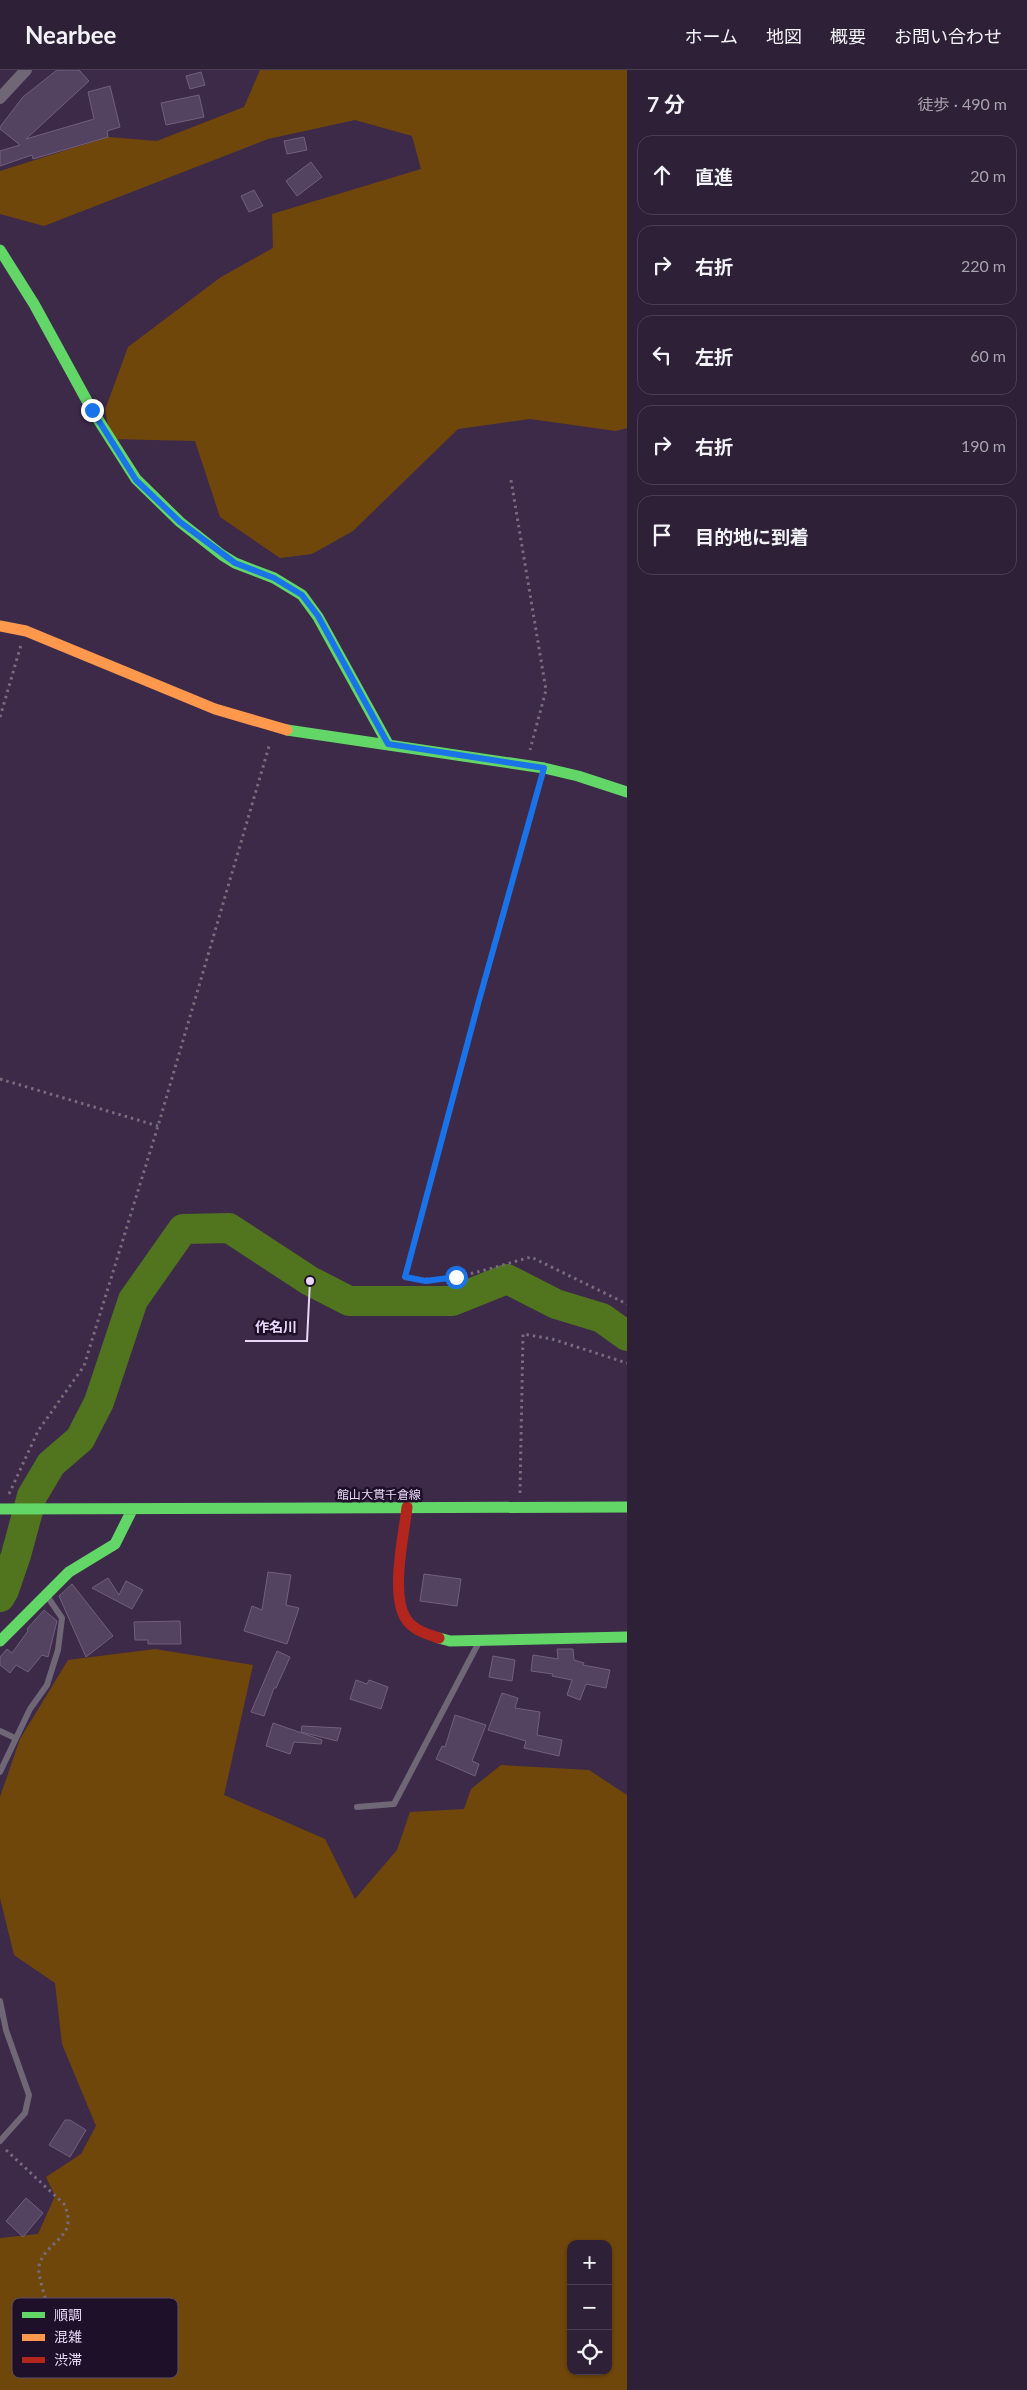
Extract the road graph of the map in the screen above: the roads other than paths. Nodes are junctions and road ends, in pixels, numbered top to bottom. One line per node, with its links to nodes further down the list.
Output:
1 (26, 70): 2 (street)
2 (0, 98)
3 (0, 250): 5 (street)
4 (0, 626): 5 (street)
5 (388, 744): 6 (street)
6 (627, 792)
7 (408, 1507): 8 (street, 館山大貫千倉線); 10 (street, 館山大貫千倉線); 14 (street)
8 (627, 1507)
9 (4, 1509): 10 (street, 館山大貫千倉線)
10 (132, 1510): 11 (street)
11 (45, 1592): 13 (street); 16 (lane)
12 (627, 1637): 14 (street)
13 (0, 1641)
14 (479, 1641): 18 (lane)
15 (0, 1731): 16 (lane)
16 (15, 1738): 17 (lane)
17 (0, 1772)
18 (357, 1807)
19 (0, 2001): 20 (lane)
20 (0, 2143)

